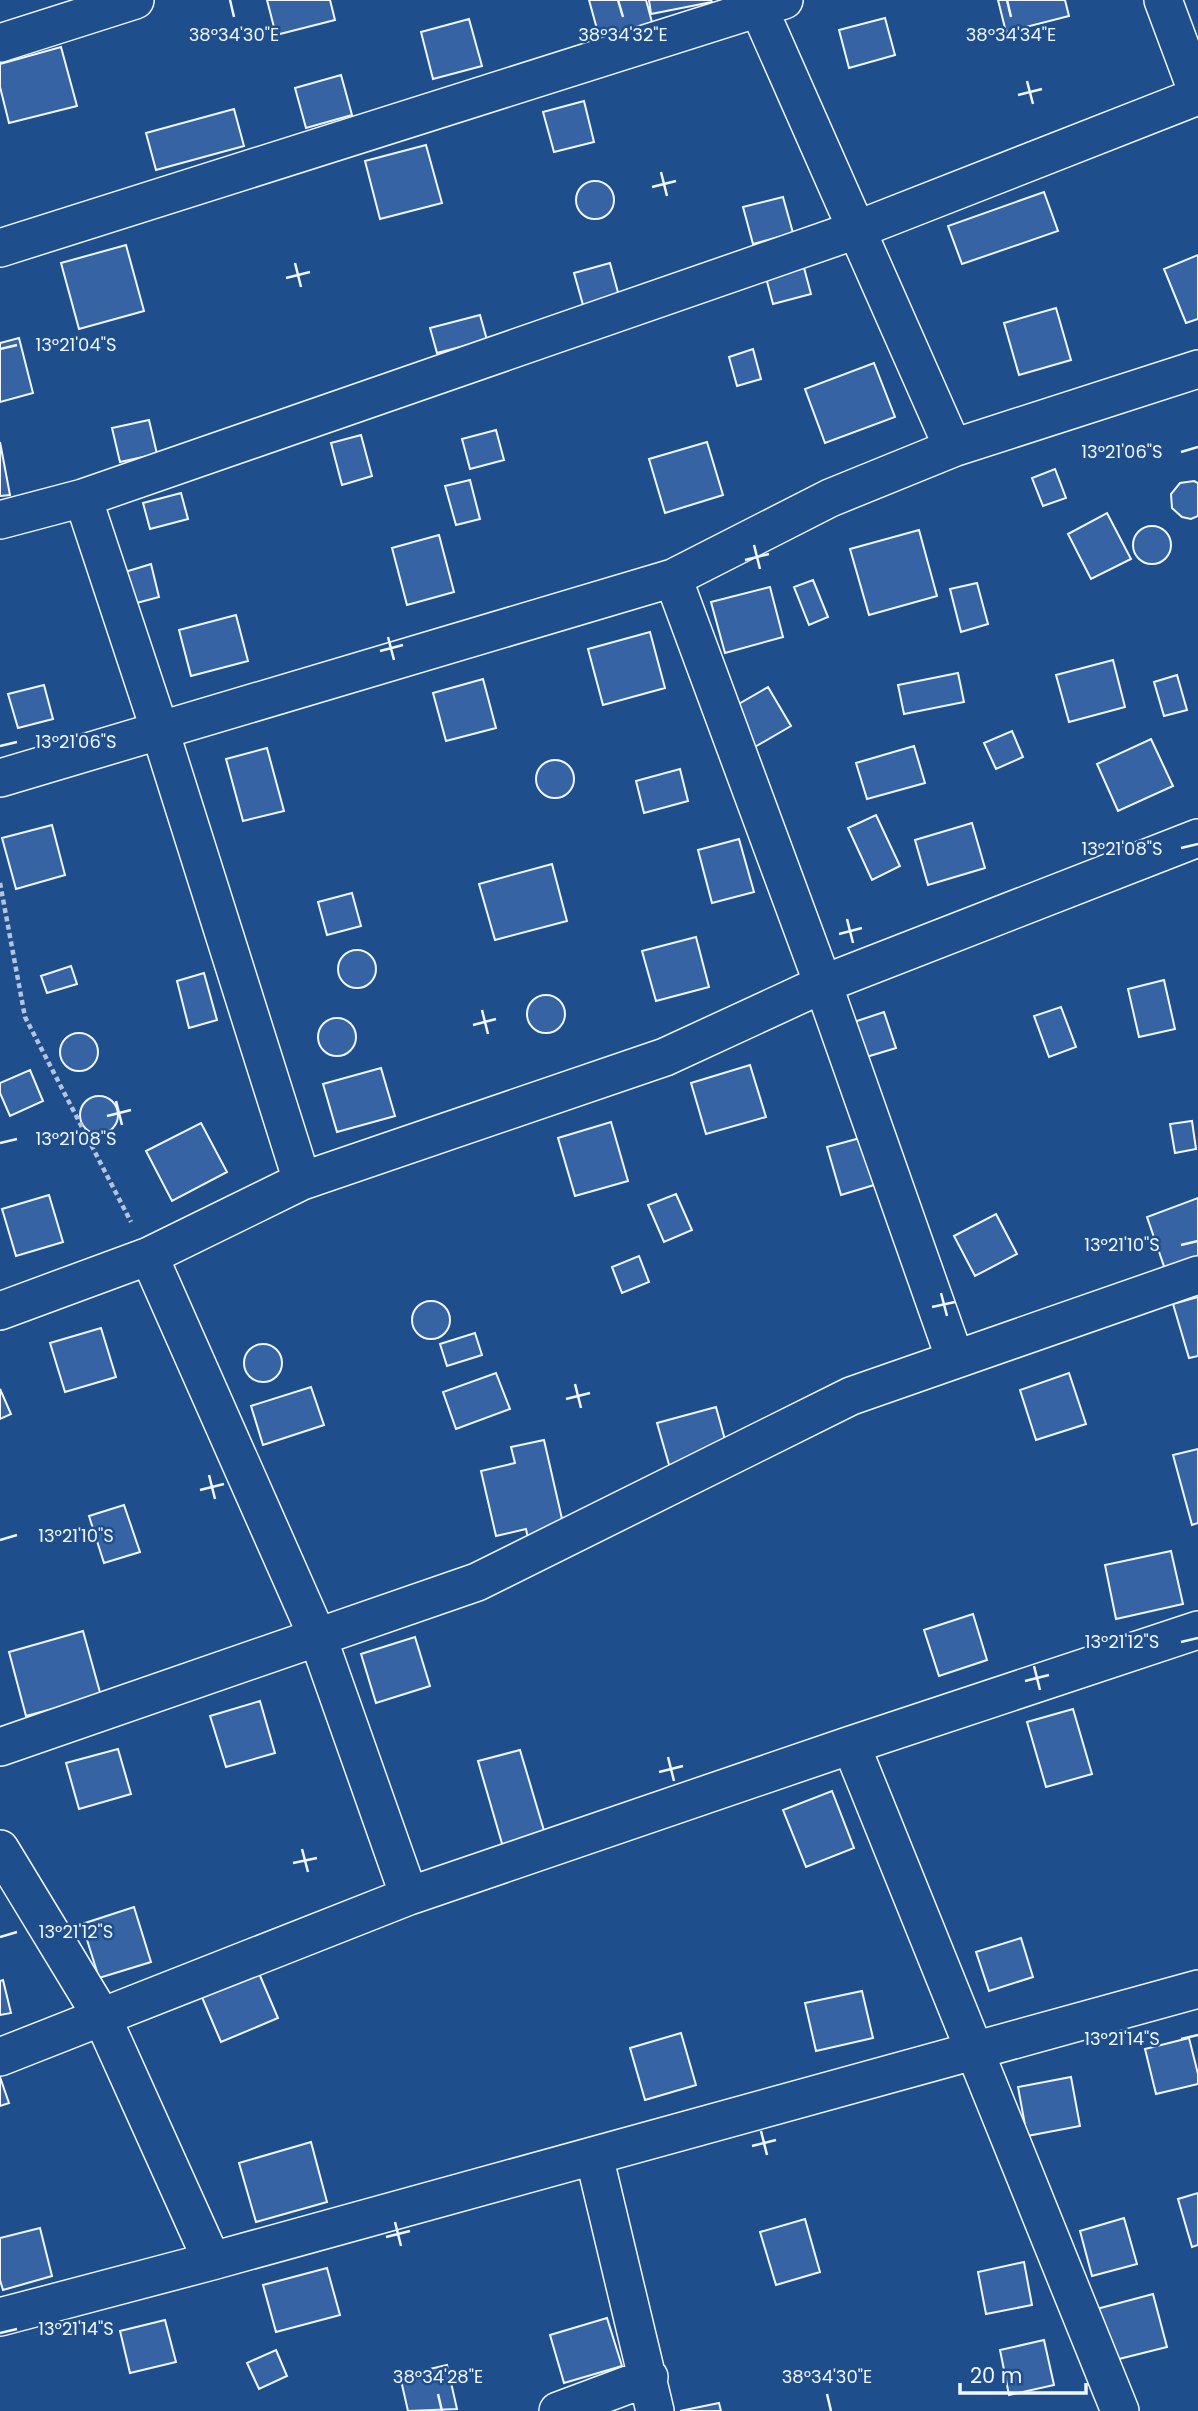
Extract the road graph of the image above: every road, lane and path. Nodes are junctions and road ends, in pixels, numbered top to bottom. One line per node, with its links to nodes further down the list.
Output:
1 (135, 0): 4 (street)
2 (1163, 0): 5 (street)
3 (766, 3): 6 (street); 7 (street)
4 (0, 43)
5 (1198, 95): 6 (street)
6 (856, 230): 9 (street); 10 (street)
7 (0, 248)
8 (1198, 369): 9 (street)
9 (953, 448): 12 (street)
10 (83, 498): 11 (street); 13 (street)
11 (0, 520)
12 (673, 578): 13 (street); 17 (street)
13 (160, 731): 14 (street); 18 (street)
14 (0, 778)
15 (1198, 838): 17 (street)
16 (0, 884): 19 (path)
17 (823, 984): 18 (street); 22 (street)
18 (302, 1181): 19 (street)
19 (149, 1256): 21 (street); 24 (street)
20 (1198, 1275): 22 (street)
21 (0, 1311)
22 (955, 1359): 24 (street)
23 (1198, 1630): 25 (street)
24 (318, 1638): 26 (street); 28 (street)
25 (852, 1745): 28 (street); 31 (street)
26 (0, 1747)
27 (0, 1849): 30 (street)
28 (410, 1896): 30 (street)
29 (1198, 1989): 31 (street)
30 (102, 2017): 32 (street); 34 (street)
31 (973, 2050): 33 (street); 38 (street)
32 (0, 2057)
33 (594, 2156): 34 (street); 36 (street)
34 (212, 2261): 35 (street)
35 (0, 2317)
36 (652, 2394): 37 (street)
37 (558, 2411)
38 (1120, 2411)

